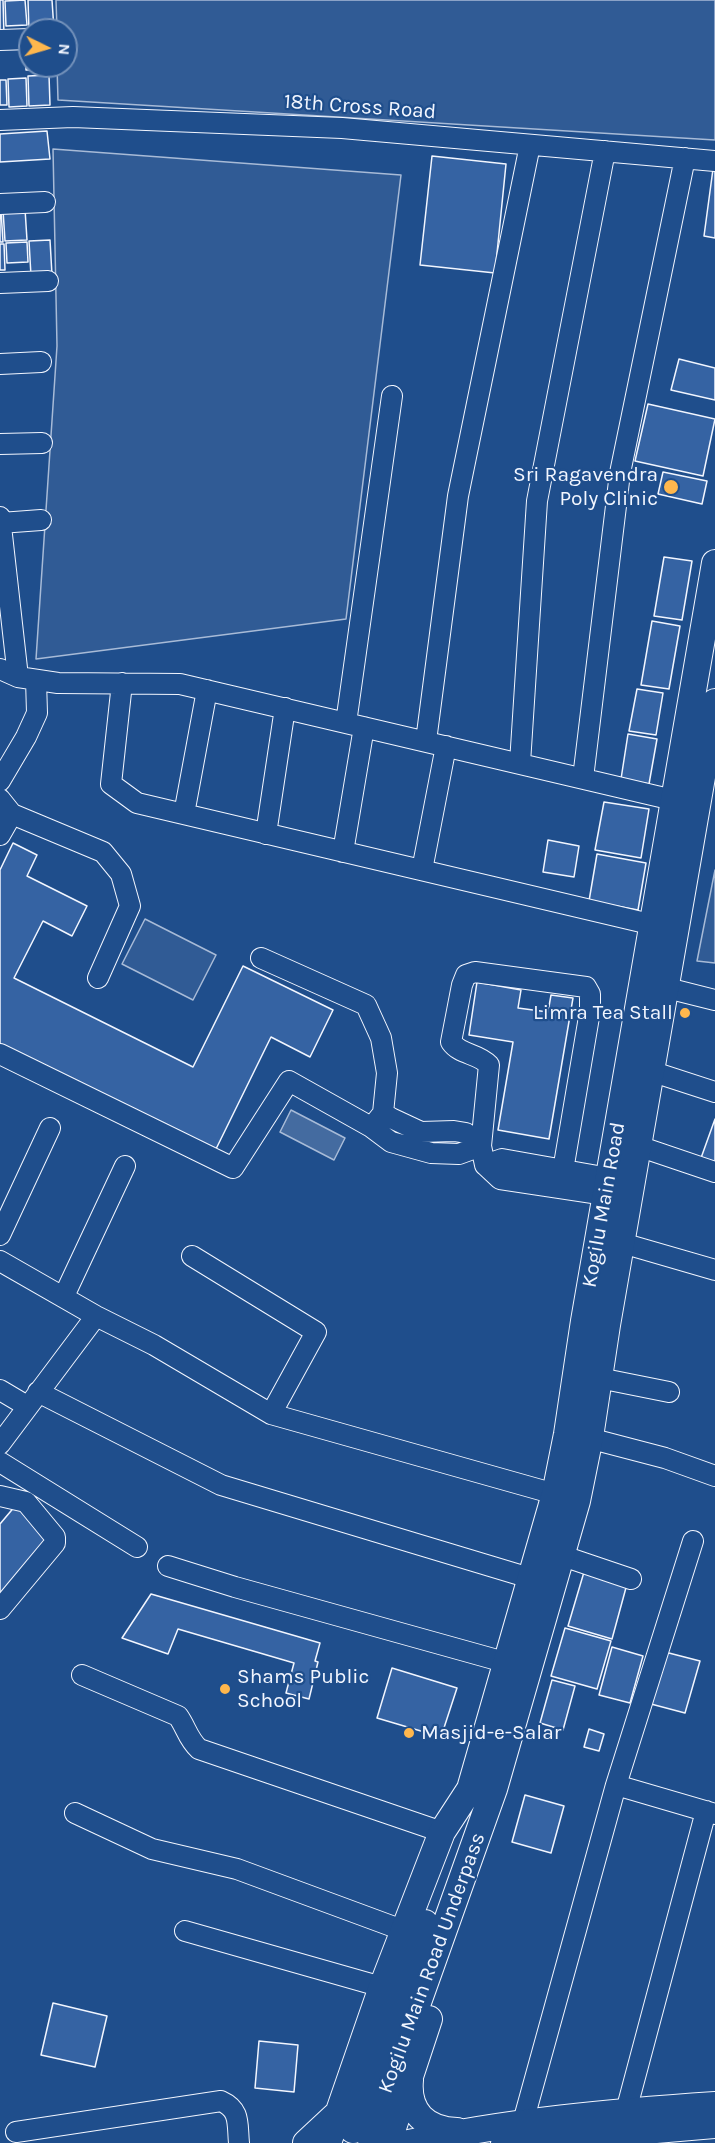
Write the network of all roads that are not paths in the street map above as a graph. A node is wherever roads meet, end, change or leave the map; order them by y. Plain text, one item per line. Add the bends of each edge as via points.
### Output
1 (18, 39) edge
2 (0, 40) edge
3 (0, 120) edge
4 (530, 144) junction
5 (605, 151) junction
6 (685, 158) junction
7 (715, 161) edge
8 (45, 202) dead end
9 (0, 204) edge
10 (48, 281) dead end
11 (0, 283) edge
12 (41, 362) dead end
13 (0, 364) edge
14 (392, 396) dead end
15 (42, 443) dead end
16 (0, 444) edge
17 (0, 517) edge
18 (41, 520) dead end
19 (0, 523) edge
20 (715, 563) edge
21 (5, 607) edge
22 (18, 676) edge
23 (122, 683) junction
24 (207, 690) junction
25 (715, 702) edge
26 (285, 708) junction
27 (355, 725) junction
28 (426, 741) junction
29 (446, 746) junction
30 (520, 763) junction
31 (583, 778) junction
32 (0, 781) edge
33 (708, 782) edge
34 (686, 803) junction
35 (6, 806) edge
36 (184, 814) junction
37 (266, 834) junction
38 (0, 836) edge
39 (343, 852) junction
40 (422, 870) junction
41 (654, 925) junction
42 (261, 958) dead end
43 (98, 978) dead end
44 (667, 988) junction
45 (715, 1000) edge
46 (0, 1054) edge
47 (641, 1068) junction
48 (715, 1092) edge
49 (377, 1120) junction
50 (50, 1128) dead end
51 (639, 1146) junction
52 (483, 1155) junction
53 (125, 1166) dead end
54 (715, 1172) edge
55 (561, 1179) junction
56 (608, 1187) junction
57 (0, 1235) edge
58 (622, 1243) junction
59 (192, 1256) dead end
60 (0, 1261) edge
61 (715, 1270) edge
62 (64, 1296) junction
63 (96, 1316) junction
64 (599, 1378) junction
65 (0, 1390) edge
66 (669, 1392) dead end
67 (33, 1399) junction
68 (271, 1414) junction
69 (579, 1435) junction
70 (0, 1444) edge
71 (0, 1461) edge
72 (715, 1476) edge
73 (555, 1494) junction
74 (0, 1496) edge
75 (693, 1541) dead end
76 (137, 1547) dead end
77 (560, 1555) junction
78 (168, 1566) dead end
79 (631, 1579) dead end
80 (542, 1582) junction
81 (0, 1609) edge
82 (508, 1663) junction
83 (82, 1676) dead end
84 (616, 1785) junction
85 (482, 1789) junction
86 (710, 1812) edge
87 (75, 1813) dead end
88 (442, 1832) junction
89 (185, 1931) dead end
90 (405, 1931) junction
91 (382, 1987) junction
92 (413, 2072) junction
93 (715, 2105) edge
94 (626, 2111) junction
95 (524, 2122) junction
96 (715, 2125) edge
97 (362, 2131) edge
98 (464, 2131) junction
99 (16, 2132) dead end
100 (239, 2143) edge
101 (306, 2143) edge
102 (328, 2143) edge
103 (409, 2143) edge
104 (504, 2143) edge

1 - 2 street
3 - 4 street, 18th Cross Road via 73,117 330,128
4 - 5 street, 18th Cross Road
4 - 28 street via 458,496
5 - 6 street, 18th Cross Road
5 - 30 street via 537,501
6 - 7 street, 18th Cross Road
6 - 31 street via 620,473
8 - 9 street
10 - 11 street
12 - 13 street
14 - 27 street
15 - 16 street
17 - 19 street
18 - 19 street
19 - 21 street
20 - 34 main road, Kogilu Main Road
21 - 22 street
22 - 23 street via 58,683
22 - 32 street via 37,713
23 - 24 street via 180,684
23 - 36 street via 111,784 137,803
24 - 26 street
24 - 36 street
25 - 33 main road, Kogilu Main Road
26 - 27 street
26 - 37 street
27 - 28 street
27 - 39 street
28 - 29 street
29 - 30 street
29 - 40 street
30 - 31 street
31 - 34 street
33 - 34 main road, Kogilu Main Road
34 - 41 main road, Kogilu Main Road
34 - 44 main road, Kogilu Main Road
35 - 38 street
35 - 43 street via 103,852 122,874 130,906
36 - 37 street
37 - 39 street
39 - 40 street
40 - 41 street
41 - 47 main road, Kogilu Main Road
42 - 49 street via 366,1005 381,1038 387,1073
44 - 45 street
44 - 47 main road, Kogilu Main Road
46 - 49 street via 233,1168 289,1081
47 - 48 street
47 - 51 main road, Kogilu Main Road
47 - 56 main road, Kogilu Main Road
49 - 52 street via 391,1142 431,1153
50 - 57 street
51 - 54 street
51 - 58 main road, Kogilu Main Road
52 - 55 street via 500,1179
52 - 55 street via 489,1065 484,1059 456,1049 451,1042 466,975 475,972 586,987 591,1011
53 - 62 street
55 - 56 street
56 - 69 main road, Kogilu Main Road via 584,1321
58 - 61 street
58 - 64 main road, Kogilu Main Road
59 - 68 street via 316,1332
60 - 62 street
62 - 63 street
63 - 67 street
63 - 68 street via 154,1345
64 - 66 street
64 - 69 main road, Kogilu Main Road
65 - 67 street
67 - 70 street
67 - 80 street via 220,1485
68 - 73 street
69 - 72 street
69 - 73 main road, Kogilu Main Road
69 - 77 main road, Kogilu Main Road via 577,1501
71 - 76 street
73 - 80 main road, Kogilu Main Road
74 - 81 street via 26,1502 55,1537 55,1543
75 - 84 street
77 - 79 street
77 - 80 main road, Kogilu Main Road
78 - 82 street
80 - 82 main road, Kogilu Main Road
80 - 85 main road, Kogilu Main Road
82 - 85 main road, Kogilu Main Road
83 - 88 street via 178,1716 199,1749
84 - 86 street
84 - 95 street
85 - 88 main road, Kogilu Main Road
85 - 92 main road via 486,1855
85 - 97 main road, Kogilu Main Road Underpass via 469,1855
86 - 94 street
87 - 90 street via 152,1849 237,1869
88 - 90 main road, Kogilu Main Road
89 - 91 street
90 - 91 main road, Kogilu Main Road
91 - 97 main road, Kogilu Main Road
92 - 97 main road
92 - 98 main road via 409,2091 420,2117 445,2131
93 - 94 main road
94 - 95 main road
95 - 98 main road
96 - 104 main road
97 - 101 main road
97 - 102 main road
98 - 103 main road
99 - 100 street via 221,2101 236,2113

